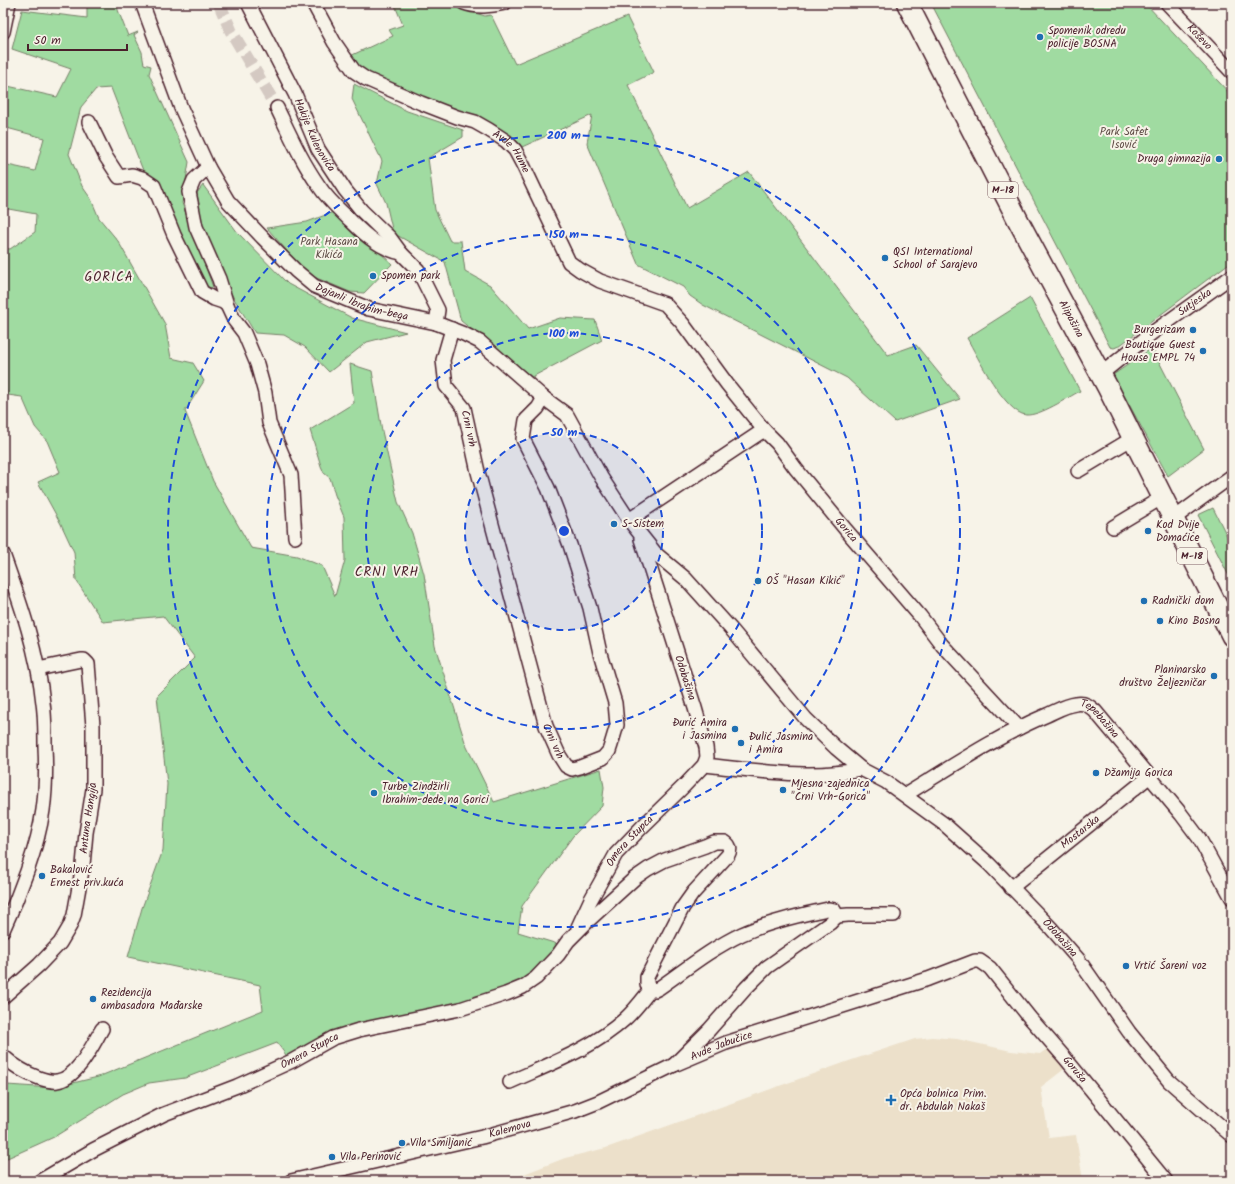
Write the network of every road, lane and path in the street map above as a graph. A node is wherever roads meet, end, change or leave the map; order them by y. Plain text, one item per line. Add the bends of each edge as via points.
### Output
1 (9, 3) edge
2 (142, 3) edge
3 (248, 3) edge
4 (313, 3) edge
5 (464, 3) edge
6 (505, 3) edge
7 (907, 3) edge
8 (1167, 3) edge
9 (3, 28) edge
10 (1232, 72) edge
11 (277, 108) tunnel mouth
12 (89, 122) dead end
13 (208, 167) junction
14 (400, 253) junction
15 (1232, 276) edge
16 (227, 305) junction
17 (436, 323) junction
18 (683, 324) joint
19 (452, 329) junction
20 (1101, 374) junction
21 (544, 398) junction
22 (764, 430) junction
23 (1133, 438) junction
24 (1078, 471) dead end
25 (1232, 476) edge
26 (1163, 497) junction
27 (1173, 519) junction
28 (629, 520) junction
29 (1113, 526) dead end
30 (639, 533) junction
31 (295, 537) dead end
32 (3, 554) edge
33 (1232, 636) edge
34 (38, 669) junction
35 (1019, 728) junction
36 (704, 765) junction
37 (861, 769) junction
38 (1150, 776) junction
39 (905, 795) junction
40 (1011, 888) junction
41 (1232, 898) edge
42 (894, 915) dead end
43 (837, 916) junction
44 (3, 930) edge
45 (576, 933) junction
46 (980, 961) joint
47 (651, 989) junction
48 (3, 996) edge
49 (102, 1029) dead end
50 (3, 1056) edge
51 (674, 1065) junction
52 (510, 1082) dead end
53 (1232, 1136) edge
54 (40, 1181) edge
55 (291, 1181) edge
56 (1166, 1181) edge

1 - 9 street
2 - 13 street, Dajanli Ibrahim-bega via 181,108
3 - 14 street, Hakije Kulenovića via 329,167 362,211 390,238
4 - 18 street, Avde Hume via 334,42 354,71 366,79 421,103 475,122 506,141 515,150 569,262 600,282 665,304
5 - 6 street via 473,6
7 - 20 main road, Alipašina / M-18 via 1019,222
8 - 10 street, Koševo
11 - 14 street, Hakije Kulenovića via 303,162 319,187 359,230 383,248
12 - 16 street via 119,177 132,175 154,186 202,292
13 - 16 street via 194,180 189,192 196,227 219,279
13 - 17 street, Dajanli Ibrahim-bega via 228,201 314,286 369,309
14 - 17 street, Hakije Kulenovića via 418,270 427,287 438,310
15 - 20 street, Sutjeska via 1152,333
16 - 31 street via 244,333 257,364 265,393 268,423 291,475
17 - 19 street, Dajanli Ibrahim-bega
18 - 22 street, Gorica
19 - 21 street, Dajanli Ibrahim-bega via 480,342
19 - 21 street, Crni vrh via 443,360 446,386 464,408 478,472 546,726 559,755 566,766 572,769 601,760 609,751 617,725 615,703 570,545 548,488 523,439 526,420
20 - 23 main road, Alipašina / M-18
21 - 28 street, Odobašina via 567,415 600,477
22 - 28 street
22 - 35 street, Gorica via 942,645
23 - 24 street
23 - 26 main road, Alipašina / M-18
25 - 27 street
26 - 27 main road, Alipašina / M-18
26 - 29 street
27 - 33 main road, Alipašina / M-18
28 - 30 street, Odobašina
30 - 36 street, Odobašina via 706,747
30 - 37 street, Odobašina via 656,554 686,579 731,629 806,719
32 - 34 street
34 - 44 street via 45,727 43,810 34,848
34 - 48 street, Antuna Hangija via 81,660 88,664 93,726 93,789 83,866 70,926 51,953
35 - 38 street, Tepebašina via 1071,705 1086,704 1095,711
35 - 39 street, Tepebašina
36 - 37 street via 797,774
36 - 45 street, Omera Stupca via 616,854
37 - 39 street, Odobašina
38 - 40 street, Mostarska
38 - 41 street, Tepebašina via 1198,838
39 - 40 street, Odobašina via 960,837
40 - 53 street, Odobašina via 1078,959 1129,1032 1169,1081
42 - 43 street
43 - 47 street via 834,910 828,909 783,920 743,934 714,949 659,988
43 - 51 street, Avde Jabučice via 767,967
45 - 47 street, Omera Stupca via 648,869 714,842 725,842 730,851 728,855 683,907 647,976 647,986
45 - 54 street, Omera Stupca via 536,978 511,993 460,1009 359,1030 333,1038 292,1061 237,1086 164,1114 93,1150
46 - 51 street, Avde Jabučice via 970,962 928,979 726,1043
46 - 56 street, Goruša via 990,968
47 - 52 street via 626,1018 609,1032 574,1054
49 - 50 street via 78,1068 58,1081 44,1080 27,1074
51 - 55 street, Kalemova via 575,1111 482,1136

